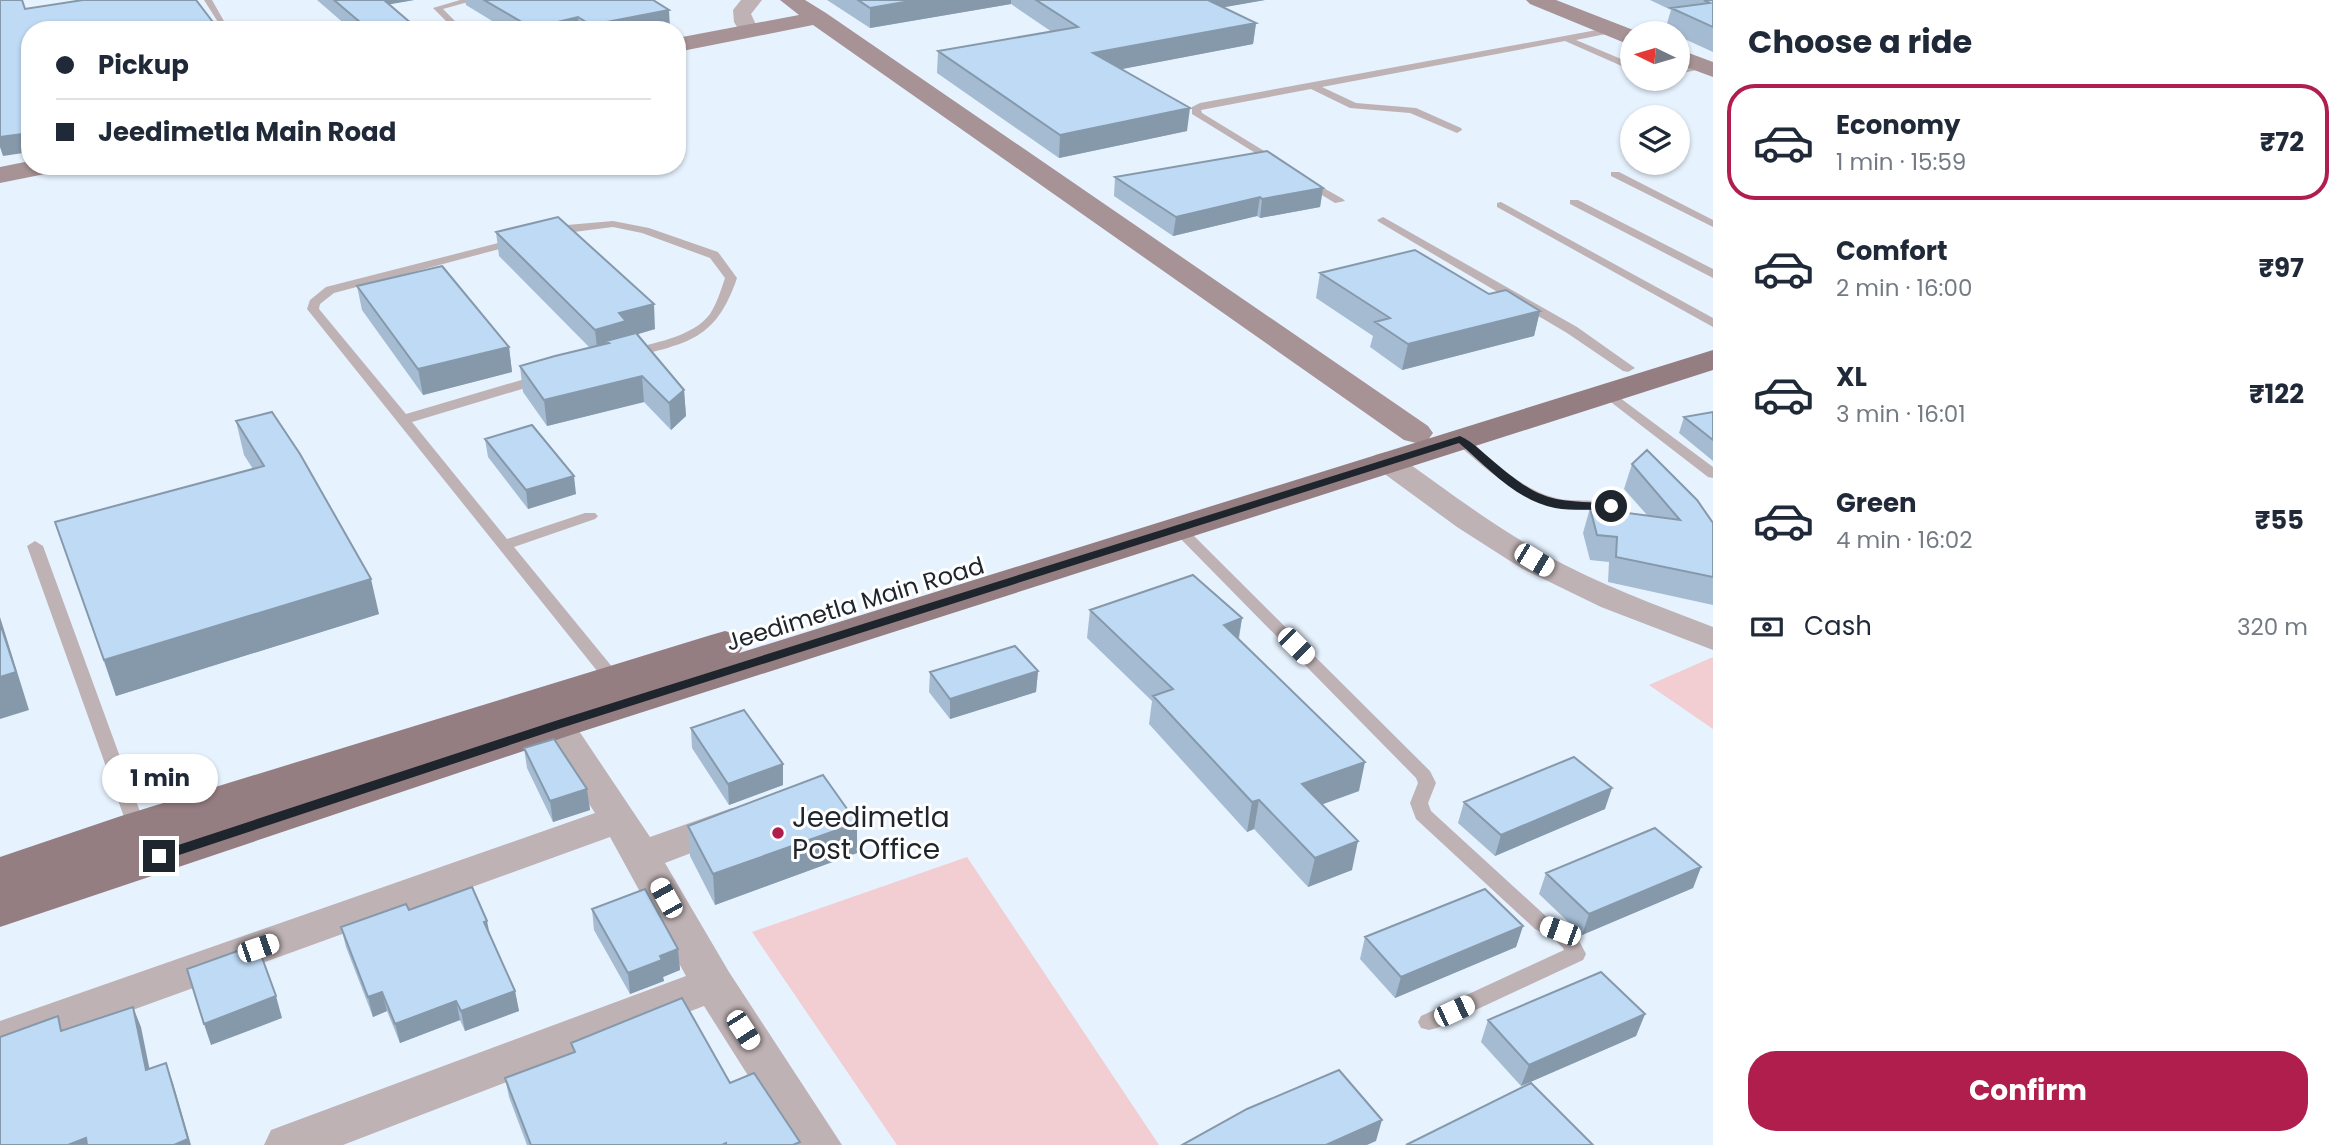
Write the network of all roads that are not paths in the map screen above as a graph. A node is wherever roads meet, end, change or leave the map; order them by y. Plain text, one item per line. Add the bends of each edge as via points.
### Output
1 (208, 0) edge
2 (471, 0) edge
3 (753, 0) edge
4 (791, 0) edge
5 (1536, 0) edge
6 (818, 18) junction
7 (221, 21) edge
8 (451, 21) edge
9 (749, 32) junction
10 (1620, 33) edge
11 (1620, 34) edge
12 (1569, 40) junction
13 (686, 43) edge
14 (1690, 61) edge
15 (1620, 62) edge
16 (1708, 68) edge
17 (1690, 70) edge
18 (1313, 86) junction
19 (1457, 130) dead end
20 (1280, 165) edge
21 (21, 170) edge
22 (1292, 172) edge
23 (1, 173) edge
24 (1615, 174) dead end
25 (1339, 201) dead end
26 (1574, 202) dead end
27 (1501, 205) dead end
28 (1383, 220) dead end
29 (1713, 224) edge
30 (1713, 274) edge
31 (1713, 323) edge
32 (1713, 341) edge
33 (614, 359) edge
34 (1713, 360) edge
35 (551, 376) edge
36 (1618, 380) junction
37 (401, 420) junction
38 (1416, 433) junction
39 (1460, 439) junction
40 (1386, 461) junction
41 (1713, 474) edge
42 (1611, 506) dead end
43 (590, 516) dead end
44 (1178, 527) junction
45 (504, 545) junction
46 (35, 547) dead end
47 (1713, 639) edge
48 (612, 678) junction
49 (556, 725) junction
50 (772, 807) edge
51 (620, 819) junction
52 (137, 828) junction
53 (642, 856) junction
54 (0, 875) edge
55 (0, 909) edge
56 (713, 984) junction
57 (1429, 1022) dead end
58 (0, 1040) edge
59 (288, 1145) edge
60 (818, 1145) edge

1 - 7 lane
2 - 8 lane via 437,8
3 - 9 street via 740,12
4 - 6 street
5 - 10 street
6 - 9 street
6 - 38 street
9 - 13 street
11 - 12 lane
12 - 15 lane
12 - 18 lane
14 - 16 street
16 - 17 lane
18 - 19 lane via 1354,106 1412,110
18 - 20 lane via 1196,109 1197,114
21 - 23 street
22 - 25 lane
24 - 29 lane
26 - 30 lane
27 - 31 lane
28 - 36 lane via 1572,330
32 - 36 main road, Jeedimetla Main Road
33 - 37 lane via 672,341 709,323 731,278 715,255 645,230 613,224 567,228 330,290 313,309
34 - 36 main road, Jeedimetla Main Road
35 - 37 lane
36 - 38 main road, Jeedimetla Main Road
36 - 39 main road, Jeedimetla Main Road
36 - 41 lane
37 - 45 lane
38 - 48 main road, Jeedimetla Main Road
39 - 40 main road, Jeedimetla Main Road
39 - 42 lane via 1534,497 1556,505
40 - 44 main road, Jeedimetla Main Road
40 - 47 street via 1493,537 1554,572
43 - 45 lane
44 - 49 main road, Jeedimetla Main Road
44 - 57 lane via 1424,775 1427,783 1419,803 1437,830 1542,924 1572,942 1576,954
45 - 48 lane
46 - 52 lane
48 - 52 main road, Jeedimetla Main Road
49 - 51 street
49 - 55 main road, Jeedimetla Main Road
50 - 53 street
51 - 53 street
51 - 58 street
52 - 54 main road, Jeedimetla Main Road
53 - 56 street
56 - 59 street
56 - 60 street

